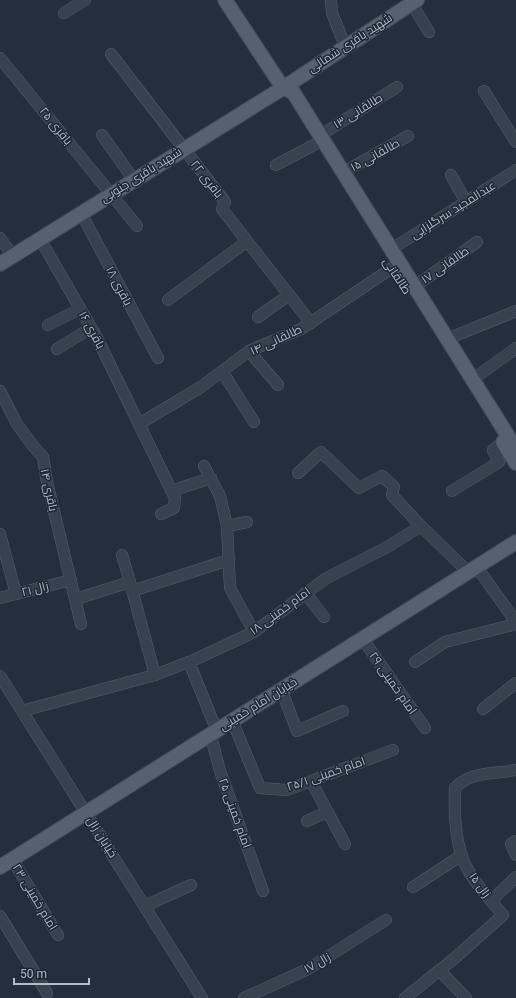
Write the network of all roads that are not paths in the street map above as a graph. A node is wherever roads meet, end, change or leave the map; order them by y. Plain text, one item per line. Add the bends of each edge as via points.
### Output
1 (85, 0) edge
2 (225, 0) edge
3 (331, 0) edge
4 (414, 2) edge
5 (64, 13) dead end
6 (428, 32) dead end
7 (345, 46) junction
8 (111, 54) dead end
9 (0, 58) edge
10 (397, 87) dead end
11 (283, 88) junction
12 (484, 91) dead end
13 (102, 135) dead end
14 (408, 136) dead end
15 (316, 140) junction
16 (516, 142) edge
17 (183, 149) junction
18 (276, 165) dead end
19 (516, 170) edge
20 (342, 173) junction
21 (451, 175) dead end
22 (134, 180) junction
23 (111, 194) junction
24 (466, 202) junction
25 (80, 213) junction
26 (137, 226) dead end
27 (0, 238) edge
28 (40, 239) junction
29 (246, 242) junction
30 (477, 242) dead end
31 (390, 250) junction
32 (13, 256) junction
33 (0, 264) edge
34 (392, 268) junction
35 (414, 287) junction
36 (289, 295) junction
37 (168, 300) dead end
38 (80, 309) junction
39 (516, 311) edge
40 (258, 317) dead end
41 (311, 323) junction
42 (48, 325) dead end
43 (91, 328) junction
44 (447, 339) junction
45 (516, 348) edge
46 (57, 349) dead end
47 (249, 351) junction
48 (158, 358) dead end
49 (222, 371) junction
50 (472, 380) junction
51 (278, 385) dead end
52 (0, 391) edge
53 (254, 422) dead end
54 (139, 424) junction
55 (503, 442) junction
56 (516, 449) edge
57 (516, 463) edge
58 (204, 466) dead end
59 (298, 473) dead end
60 (211, 478) junction
61 (171, 491) junction
62 (452, 491) dead end
63 (161, 514) dead end
64 (247, 522) dead end
65 (227, 526) junction
66 (421, 526) junction
67 (0, 534) edge
68 (516, 542) edge
69 (122, 556) dead end
70 (229, 560) junction
71 (472, 569) junction
72 (71, 580) junction
73 (131, 587) junction
74 (304, 593) junction
75 (16, 594) junction
76 (0, 598) edge
77 (76, 599) junction
78 (324, 617) dead end
79 (516, 623) edge
80 (81, 624) dead end
81 (254, 632) junction
82 (362, 638) junction
83 (189, 662) junction
84 (415, 662) dead end
85 (155, 675) junction
86 (0, 676) edge
87 (516, 684) edge
88 (281, 689) junction
89 (483, 709) dead end
90 (343, 710) dead end
91 (22, 711) junction
92 (232, 720) junction
93 (424, 728) dead end
94 (213, 731) junction
95 (393, 750) dead end
96 (516, 770) edge
97 (311, 781) junction
98 (86, 811) junction
99 (327, 812) junction
100 (307, 822) dead end
101 (516, 841) edge
102 (345, 844) dead end
103 (462, 855) junction
104 (516, 855) edge
105 (12, 859) junction
106 (0, 867) edge
107 (516, 877) edge
108 (191, 885) dead end
109 (413, 887) dead end
110 (263, 891) dead end
111 (492, 901) junction
112 (145, 906) junction
113 (0, 916) edge
114 (386, 920) dead end
115 (58, 935) dead end
116 (439, 970) junction
117 (47, 993) dead end
118 (202, 998) edge
119 (244, 998) edge
120 (405, 998) edge
121 (466, 998) edge

1 - 5 street
2 - 11 main road, طالقانی
3 - 7 street via 332,13
4 - 6 street
4 - 7 main road, شهید باقری شمالی
7 - 11 main road, شهید باقری شمالی
8 - 17 street, باقری ۲۲
9 - 23 street, باقری ۲۵
10 - 15 street, طالقانی ۱۳
11 - 15 main road, طالقانی via 284,96
11 - 17 main road, شهید باقری جنوبی
12 - 16 street
13 - 22 street
14 - 20 street, طالقانی ۱۵
15 - 18 street, طالقانی ۱۳
15 - 20 main road, طالقانی
15 - 34 main road, طالقانی
17 - 22 main road, شهید باقری جنوبی
17 - 29 street, باقری ۲۲ via 225,202 222,209
19 - 24 street, عبدالمجید سرگلزایی
20 - 31 main road, طالقانی
21 - 24 street
22 - 23 main road, شهید باقری جنوبی
23 - 25 main road, شهید باقری جنوبی
23 - 26 street, باقری ۲۵
24 - 31 street, عبدالمجید سرگلزایی
25 - 28 main road, شهید باقری جنوبی
25 - 48 street, باقری ۱۸
27 - 32 street
28 - 32 main road, شهید باقری جنوبی
28 - 38 street, باقری ۱۶
29 - 36 street, باقری ۲۲
29 - 37 street
30 - 35 street, طالقانی ۱۷
31 - 35 main road, طالقانی
32 - 33 main road, شهید باقری جنوبی
34 - 41 street, طالقانی ۱۴
34 - 55 main road, طالقانی
35 - 44 main road, طالقانی
36 - 40 street
36 - 41 street, باقری ۲۲
38 - 42 street
38 - 43 street, باقری ۱۶
39 - 44 street
41 - 47 street, طالقانی ۱۴
43 - 46 street
43 - 54 street, باقری ۱۶
44 - 50 main road, طالقانی
45 - 50 street
47 - 49 street, طالقانی ۱۴
47 - 51 street
49 - 53 street
49 - 54 street, طالقانی ۱۴ via 201,387
50 - 56 main road, طالقانی
52 - 72 street, باقری ۱۴ via 17,424 43,457
54 - 61 street, باقری ۱۶
55 - 57 main road, طالقانی
55 - 62 street via 493,450 499,462
58 - 60 street
59 - 66 street via 322,452 359,488 382,476 394,487 392,495
60 - 61 street
60 - 65 street via 220,496
61 - 63 street via 175,498 174,508
64 - 65 street
65 - 70 street
66 - 71 street
66 - 74 street, امام خمینی ۱۸
67 - 75 street
68 - 71 main road, خیابان امام خمینی
69 - 73 street
70 - 73 street
70 - 81 street via 230,588
71 - 79 street
71 - 82 main road, خیابان امام خمینی
72 - 75 street, زال ۲۱
72 - 77 street, باقری ۱۴
73 - 77 street
73 - 85 street
74 - 78 street
74 - 81 street, امام خمینی ۱۸
75 - 76 street, زال ۲۱
77 - 80 street, باقری ۱۴
79 - 84 street via 445,642
81 - 83 street, امام خمینی ۱۸
82 - 88 main road, خیابان امام خمینی
82 - 93 street, امام خمینی ۲۹
83 - 85 street, امام خمینی ۱۸
83 - 94 street, امام خمینی ۲۵
85 - 91 street, امام خمینی ۱۸
86 - 91 street, خیابان زال
87 - 89 street
88 - 90 street via 298,731
88 - 92 main road, خیابان امام خمینی
91 - 98 street, خیابان زال
92 - 94 main road, خیابان امام خمینی
92 - 97 street, امام خمینی ۲۵/۱ via 260,788 287,790
94 - 98 main road, خیابان امام خمینی
94 - 110 street, امام خمینی ۲۵ via 220,771
95 - 97 street, امام خمینی ۲۵/۱
96 - 103 street, زال ۱۵ via 478,776 460,782 455,788 456,823
97 - 99 street
98 - 105 main road, خیابان امام خمینی
98 - 112 street, خیابان زال
99 - 100 street
99 - 102 street
101 - 104 street via 510,844
103 - 109 street
103 - 111 street, زال ۱۵ via 480,887
105 - 106 main road, خیابان امام خمینی
105 - 115 street, امام خمینی ۲۳
107 - 111 street
108 - 112 street
111 - 116 street, زال ۱۵ via 504,915
112 - 118 street, خیابان زال
113 - 117 street
114 - 119 street, زال ۱۷ via 308,969
116 - 120 street, زال ۱۵
116 - 121 street

